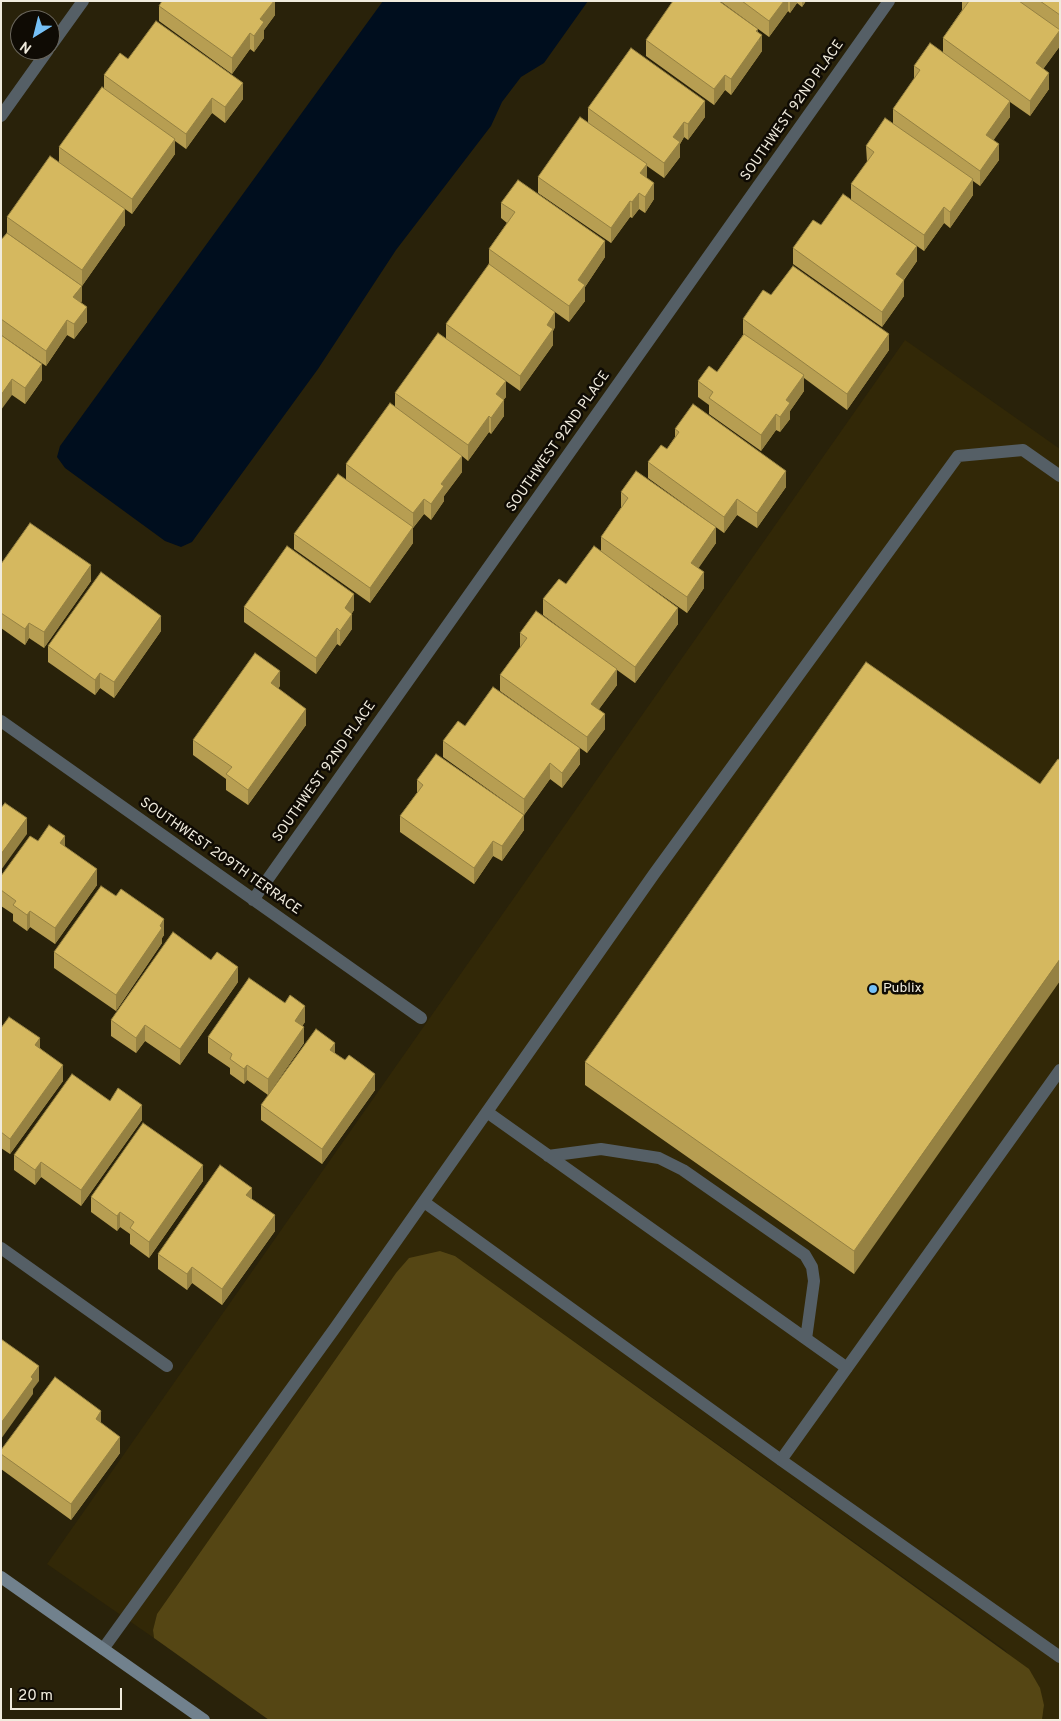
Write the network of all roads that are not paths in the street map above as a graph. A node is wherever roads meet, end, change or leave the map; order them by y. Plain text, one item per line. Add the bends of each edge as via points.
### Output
1 (82, 1) edge
2 (889, 1) edge
3 (60, 32) edge
4 (41, 60) edge
5 (1, 116) edge
6 (1060, 476) edge
7 (1, 721) edge
8 (253, 900) junction
9 (421, 1018) dead end
10 (1060, 1070) edge
11 (486, 1112) junction
12 (548, 1156) junction
13 (424, 1202) junction
14 (1, 1248) edge
15 (806, 1339) junction
16 (167, 1366) dead end
17 (847, 1368) junction
18 (781, 1460) junction
19 (1, 1577) edge
20 (104, 1649) junction
21 (1060, 1657) edge
22 (204, 1720) edge

1 - 3 street
2 - 8 street, SOUTHWEST 92ND PLACE
4 - 5 street
6 - 11 street via 1023,450 958,456 654,874
7 - 8 street, SOUTHWEST 209TH TERRACE
8 - 9 street, SOUTHWEST 209TH TERRACE
10 - 17 street
11 - 12 street
11 - 13 street
12 - 15 street
12 - 15 street via 601,1149 659,1158 683,1170 804,1255 812,1267 814,1281
13 - 18 street
13 - 20 street
14 - 16 street
15 - 17 street
17 - 18 street
18 - 21 street
19 - 20 street
20 - 22 street

